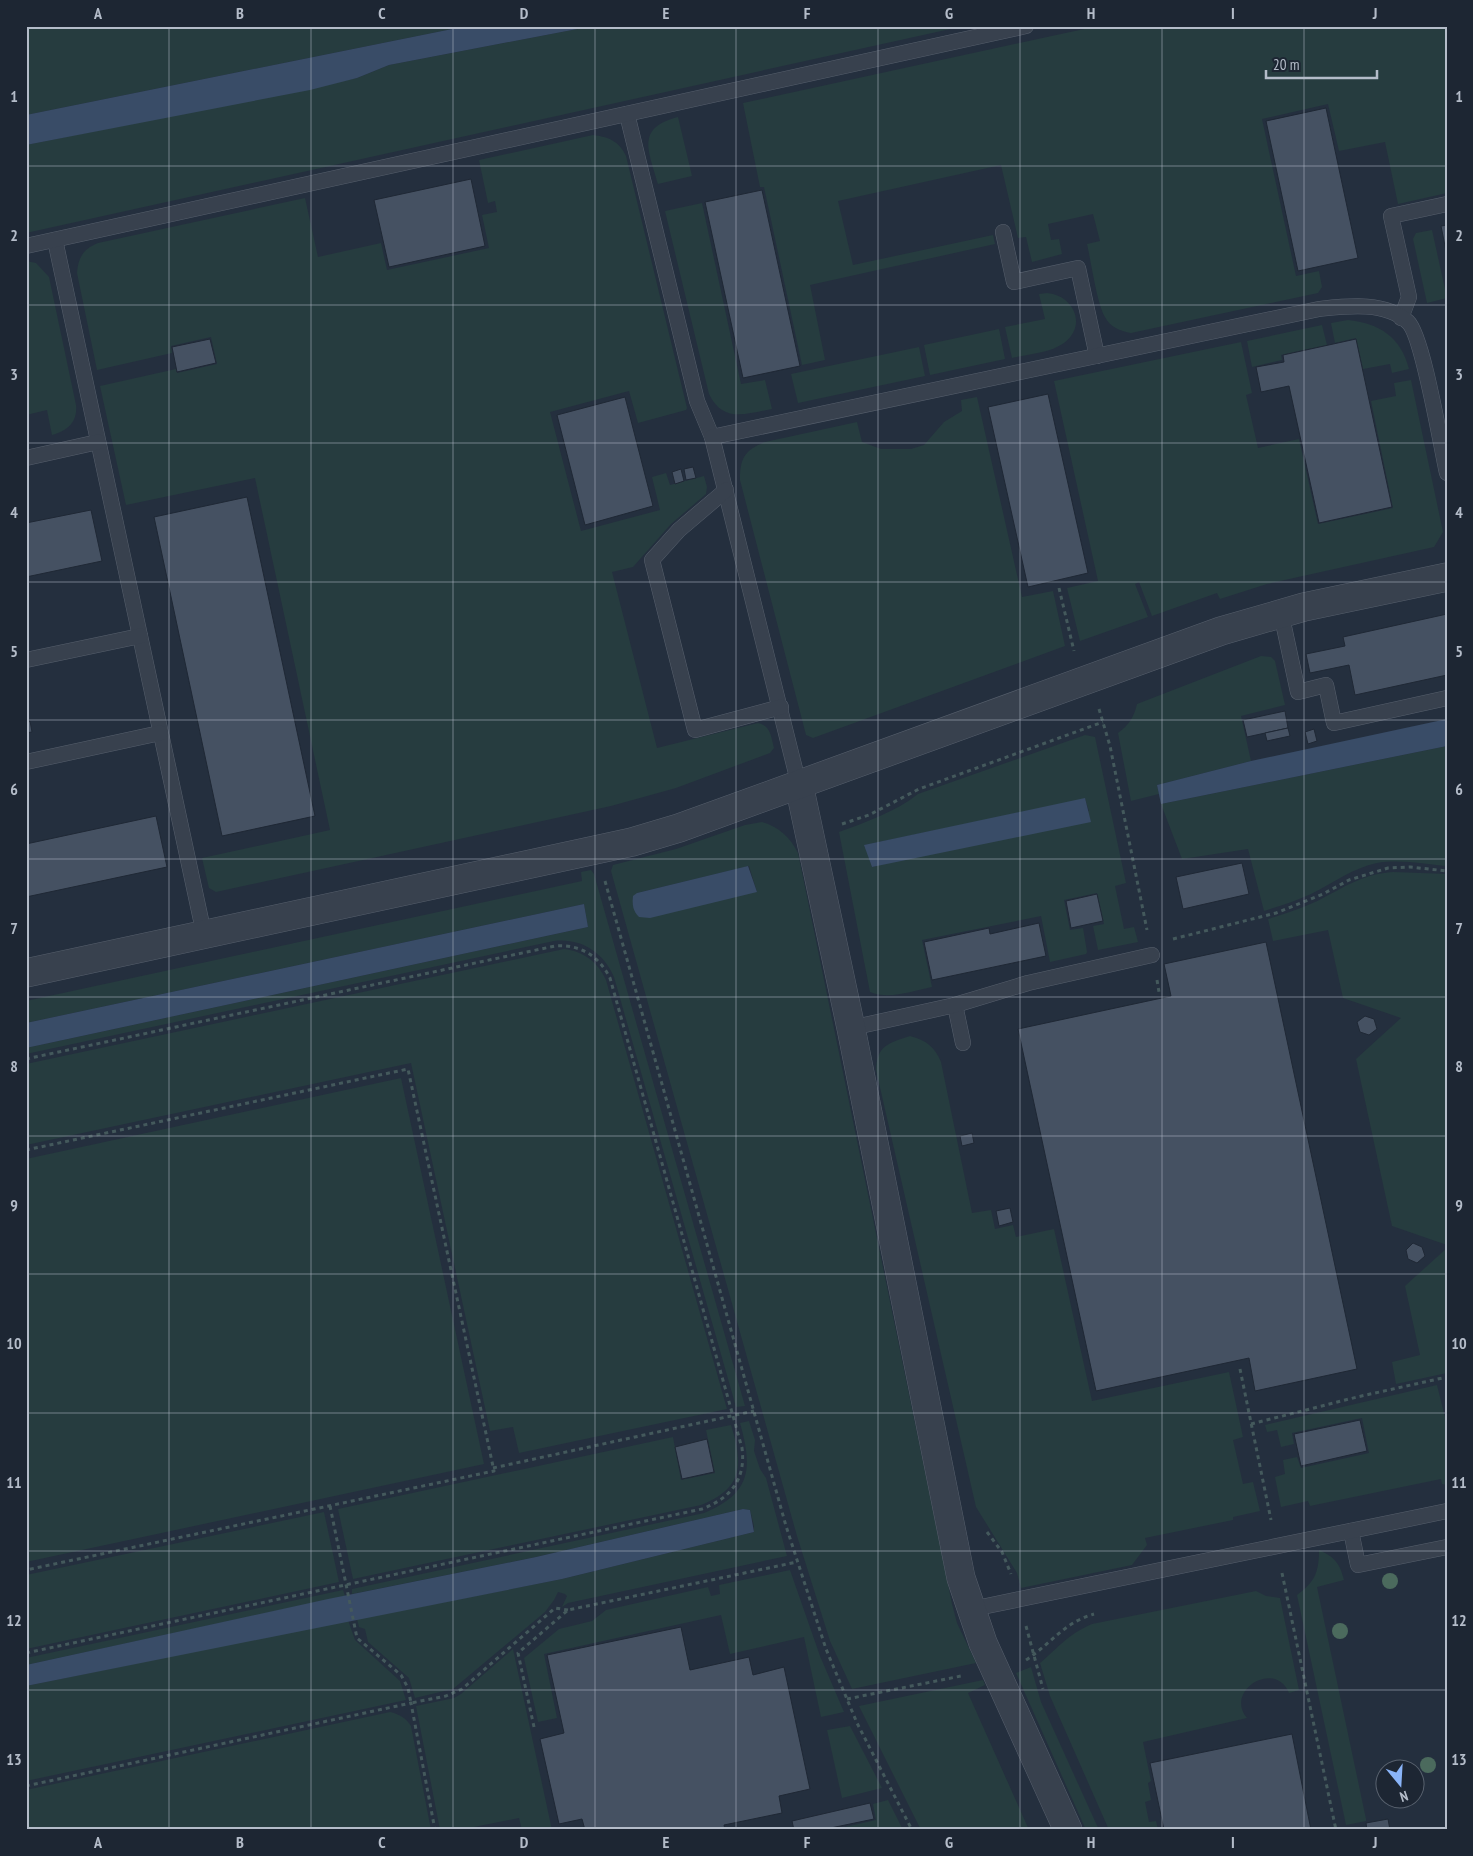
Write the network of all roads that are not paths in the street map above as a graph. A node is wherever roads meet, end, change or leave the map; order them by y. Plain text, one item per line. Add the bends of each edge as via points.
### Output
1 (1026, 26) edge
2 (627, 114) junction
3 (1447, 204) edge
4 (1003, 232) dead end
5 (55, 240) junction
6 (26, 246) edge
7 (1401, 318) junction
8 (1097, 356) junction
9 (712, 437) junction
10 (98, 442) junction
11 (26, 458) edge
12 (1447, 473) edge
13 (726, 490) junction
14 (1447, 577) edge
15 (1281, 613) junction
16 (140, 636) junction
17 (26, 660) edge
18 (1447, 698) edge
19 (781, 708) junction
20 (160, 733) junction
21 (26, 762) edge
22 (799, 785) junction
23 (204, 934) junction
24 (1151, 950) road end
25 (26, 973) edge
26 (955, 1005) junction
27 (851, 1028) junction
28 (963, 1043) dead end
29 (1447, 1512) edge
30 (1351, 1531) junction
31 (1447, 1547) edge
32 (972, 1610) junction
33 (1068, 1830) edge

1 - 2 lane
2 - 5 lane
2 - 9 lane via 697,401
3 - 7 lane via 1392,216 1409,297
4 - 8 lane via 1014,282 1078,268
5 - 6 lane
5 - 10 lane
7 - 8 lane via 1388,311 1361,305 1320,308
7 - 12 lane via 1409,322 1420,346
8 - 9 lane
9 - 13 lane
10 - 11 lane
10 - 16 lane
13 - 19 lane
13 - 19 lane via 679,530 652,560 695,730
14 - 15 street
15 - 18 lane via 1298,692 1326,685 1334,723
15 - 22 street via 1221,631
16 - 17 lane
16 - 20 lane
19 - 22 lane
20 - 21 lane
20 - 23 lane
22 - 23 street via 679,828 610,847
22 - 27 street
23 - 25 street
24 - 26 lane
26 - 27 lane
26 - 28 lane
27 - 32 street via 961,1578
29 - 30 lane
30 - 31 lane via 1358,1565
30 - 32 lane
32 - 33 street via 983,1643

